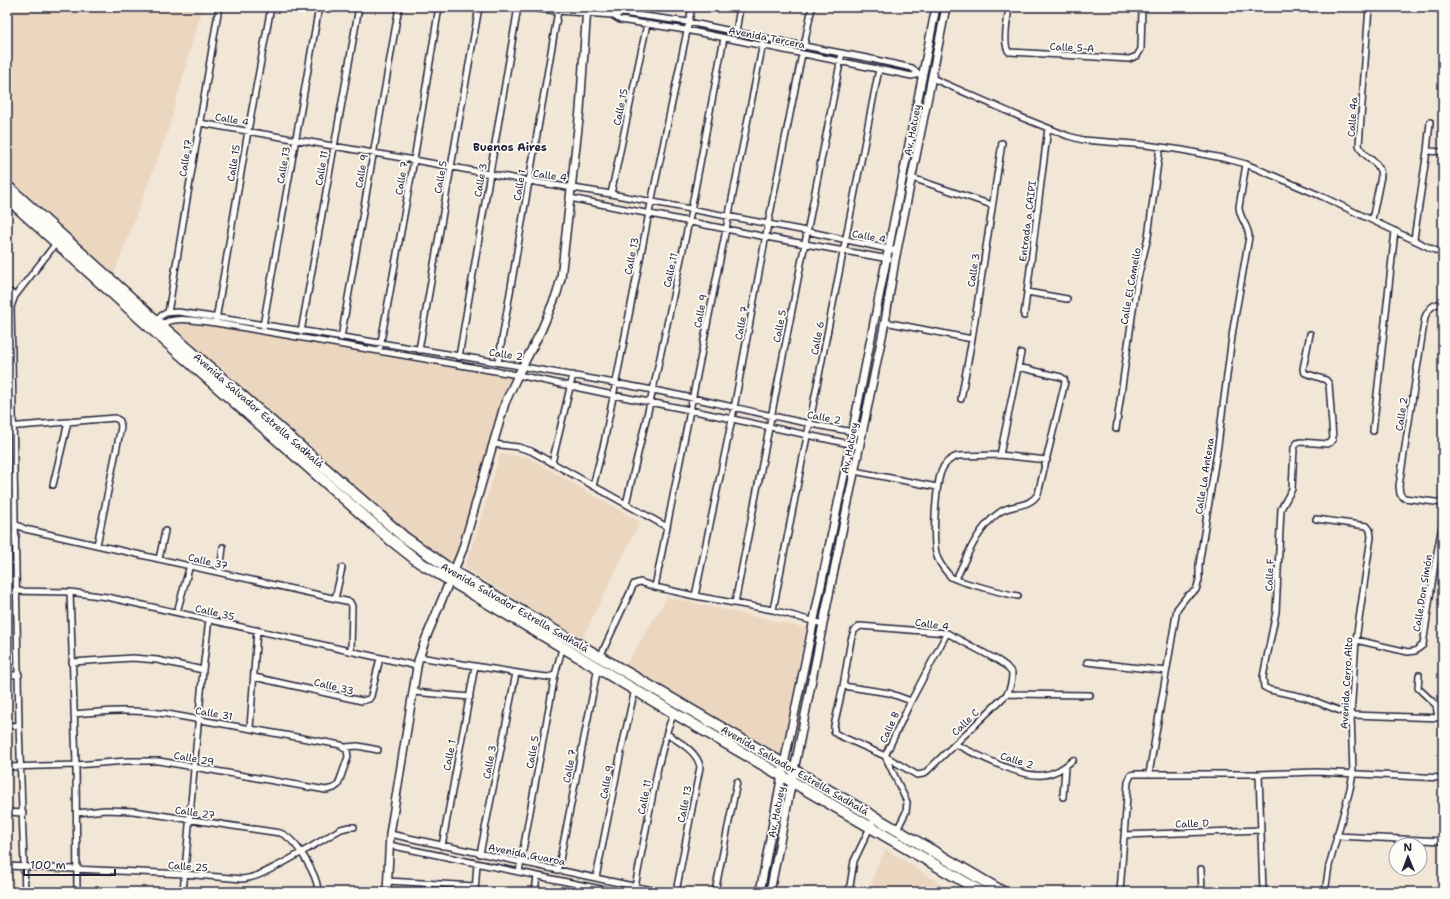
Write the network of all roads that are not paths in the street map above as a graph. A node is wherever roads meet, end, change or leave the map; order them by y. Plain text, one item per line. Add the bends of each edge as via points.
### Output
1 (219, 7) edge
2 (271, 7) edge
3 (319, 7) edge
4 (359, 7) edge
5 (399, 7) edge
6 (439, 7) edge
7 (479, 7) edge
8 (518, 7) edge
9 (521, 7) edge
10 (692, 7) edge
11 (740, 7) edge
12 (812, 7) edge
13 (936, 7) edge
14 (946, 7) edge
15 (1009, 7) edge
16 (1142, 7) edge
17 (1369, 7) edge
18 (587, 10) edge
19 (558, 11) junction
20 (612, 15) junction
21 (688, 22) junction
22 (647, 24) junction
23 (686, 30) junction
24 (736, 32) junction
25 (724, 38) junction
26 (764, 38) junction
27 (763, 46) junction
28 (804, 46) junction
29 (842, 53) junction
30 (802, 54) junction
31 (841, 61) junction
32 (879, 70) junction
33 (921, 74) junction
34 (932, 78) junction
35 (1430, 122) dead end
36 (200, 123) junction
37 (1048, 128) junction
38 (248, 131) junction
39 (297, 140) junction
40 (1002, 143) dead end
41 (334, 146) junction
42 (1160, 147) junction
43 (1427, 151) junction
44 (1443, 152) edge
45 (374, 153) junction
46 (414, 160) junction
47 (1246, 164) junction
48 (451, 167) junction
49 (490, 174) junction
50 (912, 178) junction
51 (529, 181) junction
52 (7, 186) edge
53 (571, 187) junction
54 (611, 194) junction
55 (7, 198) edge
56 (570, 198) junction
57 (652, 202) junction
58 (7, 204) edge
59 (992, 205) junction
60 (692, 209) junction
61 (649, 213) junction
62 (728, 216) junction
63 (1372, 220) junction
64 (689, 221) junction
65 (768, 224) junction
66 (726, 228) junction
67 (1395, 231) junction
68 (806, 232) junction
69 (766, 237) junction
70 (60, 239) junction
71 (1414, 239) junction
72 (845, 241) junction
73 (804, 244) junction
74 (889, 249) junction
75 (843, 251) junction
76 (898, 251) junction
77 (1443, 254) edge
78 (887, 258) junction
79 (895, 260) junction
80 (7, 290) edge
81 (1027, 292) junction
82 (15, 296) junction
83 (1066, 299) dead end
84 (1443, 303) edge
85 (168, 313) junction
86 (1024, 316) dead end
87 (216, 321) junction
88 (885, 322) junction
89 (154, 325) junction
90 (263, 326) junction
91 (301, 332) junction
92 (1310, 334) dead end
93 (341, 338) junction
94 (972, 339) junction
95 (380, 344) junction
96 (419, 350) junction
97 (379, 351) junction
98 (1021, 352) dead end
99 (459, 357) junction
100 (481, 360) junction
101 (498, 363) junction
102 (523, 366) junction
103 (1018, 367) junction
104 (479, 368) junction
105 (518, 375) junction
106 (573, 375) junction
107 (616, 384) junction
108 (570, 386) junction
109 (653, 390) junction
110 (613, 395) junction
111 (692, 398) junction
112 (961, 399) dead end
113 (650, 402) junction
114 (734, 407) junction
115 (690, 410) junction
116 (770, 416) junction
117 (732, 419) junction
118 (68, 422) junction
119 (810, 423) junction
120 (10, 426) edge
121 (768, 427) junction
122 (1116, 429) dead end
123 (1373, 431) dead end
124 (852, 432) junction
125 (862, 433) junction
126 (807, 435) junction
127 (493, 444) junction
128 (850, 444) junction
129 (859, 446) junction
130 (1000, 455) junction
131 (1048, 460) junction
132 (552, 463) junction
133 (854, 471) junction
134 (53, 485) dead end
135 (7, 486) edge
136 (14, 486) junction
137 (593, 486) junction
138 (937, 488) junction
139 (1443, 503) edge
140 (626, 504) junction
141 (1316, 519) dead end
142 (1443, 521) edge
143 (15, 524) junction
144 (667, 527) junction
145 (165, 531) dead end
146 (16, 536) junction
147 (7, 537) edge
148 (97, 545) junction
149 (223, 547) dead end
150 (159, 559) junction
151 (190, 565) junction
152 (342, 568) dead end
153 (220, 572) junction
154 (452, 577) junction
155 (956, 580) junction
156 (655, 588) junction
157 (17, 590) junction
158 (7, 591) edge
159 (70, 592) junction
160 (695, 596) junction
161 (1018, 596) dead end
162 (335, 599) junction
163 (734, 603) junction
164 (773, 610) junction
165 (177, 612) junction
166 (209, 619) junction
167 (814, 622) junction
168 (823, 624) junction
169 (257, 630) junction
170 (947, 633) junction
171 (1356, 640) junction
172 (565, 641) junction
173 (351, 651) junction
174 (419, 657) junction
175 (380, 658) junction
176 (72, 662) junction
177 (599, 662) junction
178 (1087, 662) dead end
179 (417, 666) junction
180 (475, 666) junction
181 (203, 670) junction
182 (1166, 671) junction
183 (516, 673) junction
184 (7, 675) edge
185 (19, 675) junction
186 (555, 675) junction
187 (1419, 675) dead end
188 (254, 677) junction
189 (844, 686) junction
190 (635, 689) junction
191 (413, 692) junction
192 (1007, 694) junction
193 (1090, 695) dead end
194 (470, 697) junction
195 (911, 701) junction
196 (674, 713) junction
197 (74, 714) junction
198 (1351, 715) junction
199 (1441, 718) edge
200 (199, 719) junction
201 (7, 725) edge
202 (19, 726) junction
203 (250, 728) junction
204 (667, 734) junction
205 (955, 744) junction
206 (346, 748) junction
207 (378, 750) dead end
208 (885, 756) junction
209 (1073, 760) dead end
210 (76, 764) junction
211 (784, 764) junction
212 (7, 767) edge
213 (21, 767) junction
214 (194, 767) junction
215 (1065, 767) junction
216 (795, 770) junction
217 (1353, 773) junction
218 (1149, 774) junction
219 (1259, 774) junction
220 (783, 776) junction
221 (1443, 778) edge
222 (737, 782) dead end
223 (793, 782) junction
224 (1063, 797) dead end
225 (7, 812) edge
226 (23, 813) junction
227 (77, 813) junction
228 (875, 816) junction
229 (189, 820) junction
230 (870, 826) junction
231 (354, 827) dead end
232 (897, 830) junction
233 (1261, 830) junction
234 (390, 834) junction
235 (1124, 835) junction
236 (1336, 836) junction
237 (1443, 840) edge
238 (389, 845) junction
239 (442, 846) junction
240 (301, 854) junction
241 (480, 854) junction
242 (521, 862) junction
243 (477, 864) junction
244 (7, 866) edge
245 (24, 867) junction
246 (77, 869) junction
247 (1201, 869) dead end
248 (558, 870) junction
249 (519, 872) junction
250 (184, 874) junction
251 (537, 876) junction
252 (596, 878) junction
253 (387, 881) junction
254 (475, 886) junction
255 (634, 887) junction
256 (25, 892) edge
257 (77, 892) edge
258 (183, 892) edge
259 (318, 892) edge
260 (387, 892) edge
261 (475, 892) edge
262 (535, 892) edge
263 (615, 892) edge
264 (661, 892) edge
265 (676, 892) edge
266 (715, 892) edge
267 (760, 892) edge
268 (770, 892) edge
269 (849, 892) edge
270 (982, 892) edge
271 (1004, 892) edge
272 (1120, 892) edge
273 (1202, 892) edge
274 (1262, 892) edge
275 (1325, 892) edge

1 - 36 street, Calle 17
2 - 38 street, Calle 15
3 - 39 street, Calle 13
4 - 41 street, Calle 11
5 - 45 street, Calle 9
6 - 46 street, Calle 7
7 - 48 street, Calle 5
8 - 49 street, Calle 3
9 - 19 street
10 - 21 street, Calle 13
11 - 24 street
12 - 28 street
13 - 33 main road, Av. Hatuey
14 - 34 main road, Av. Hatuey
15 - 16 street, Calle 5-A via 1007,50 1129,59 1136,56 1140,49
17 - 63 street, Calle 4a via 1359,145 1380,170
18 - 19 street
18 - 20 street, Avenida Tercera
18 - 53 main road via 580,110
19 - 51 street, Calle 1
20 - 21 street, Avenida Tercera via 622,13
20 - 22 street, Avenida Tercera via 620,20
21 - 23 street, Calle 13
21 - 24 street, Avenida Tercera
22 - 23 street, Avenida Tercera
22 - 54 street, Calle 15
23 - 25 street, Avenida Tercera
23 - 57 street, Calle 13
24 - 26 street, Avenida Tercera
25 - 27 street, Avenida Tercera
25 - 60 street, Calle 11
26 - 27 street, Calle 9
26 - 28 street, Avenida Tercera
27 - 30 street, Avenida Tercera
27 - 62 street, Calle 9
28 - 29 street, Avenida Tercera
29 - 31 street, Calle 5
29 - 33 street, Avenida Tercera via 912,68
30 - 31 street, Avenida Tercera
30 - 65 street, Calle 7
31 - 32 street, Avenida Tercera
31 - 68 street, Calle 5
32 - 33 street, Avenida Tercera via 912,76
32 - 72 street, Calle 6
33 - 74 main road, Av. Hatuey
34 - 37 street
34 - 50 main road, Av. Hatuey
35 - 43 street
36 - 38 street, Calle 4
36 - 85 street, Calle 17
37 - 42 street via 1083,140
37 - 81 street, Entrada a CAIPI
38 - 39 street, Calle 4
38 - 87 street, Calle 15
39 - 41 street, Calle 4
39 - 90 street, Calle 13
40 - 59 street, Calle 3
41 - 45 street, Calle 4
41 - 91 street, Calle 11
42 - 47 street
42 - 122 street, Calle El Camello via 1148,237 1137,282
43 - 44 street
43 - 71 street
45 - 46 street, Calle 4
45 - 93 street, Calle 9
46 - 48 street, Calle 4
46 - 95 street, Calle 7
47 - 63 street
47 - 182 street, Calle La Antena via 1239,210 1249,238 1233,329 1199,565 1200,580 1196,590 1187,596 1177,609
48 - 49 street, Calle 4
48 - 96 street, Calle 5
49 - 51 street, Calle 4
49 - 99 street, Calle 3
50 - 59 street
50 - 76 main road, Av. Hatuey
51 - 53 street, Calle 4
51 - 101 street, Calle 1
52 - 70 highway, Avenida Salvador Estrella Sadhalá
53 - 54 street, Calle 4
53 - 56 main road
54 - 57 street, Calle 4
55 - 70 highway, Avenida Salvador Estrella Sadhalá
56 - 61 street, Calle 4
56 - 102 main road via 557,293
57 - 60 street, Calle 4
57 - 61 street, Calle 13
58 - 70 highway via 46,238
59 - 94 street, Calle 3
60 - 62 street, Calle 4
60 - 64 street, Calle 11
61 - 64 street, Calle 4
61 - 107 street, Calle 13
62 - 65 street, Calle 4
62 - 66 street, Calle 9
63 - 67 street
64 - 66 street, Calle 4
64 - 109 street, Calle 11
65 - 68 street, Calle 4
65 - 69 street, Calle 7
66 - 69 street, Calle 4
66 - 111 street, Calle 9
67 - 71 street
67 - 123 street
68 - 72 street, Calle 4
68 - 73 street, Calle 5
69 - 73 street, Calle 4
69 - 114 street, Calle 7
70 - 82 street
70 - 89 highway, Avenida Salvador Estrella Sadhalá
71 - 77 street
72 - 74 street, Calle 4
72 - 75 street, Calle 6
73 - 75 street, Calle 4
73 - 116 street, Calle 5
74 - 76 street, Calle 4
74 - 78 main road, Av. Hatuey
75 - 78 street, Calle 4
75 - 119 street, Calle 6
76 - 79 main road, Av. Hatuey
78 - 79 street, Calle 4
78 - 124 main road, Av. Hatuey
79 - 88 main road, Av. Hatuey
80 - 82 street
81 - 83 street
81 - 86 street, Entrada a CAIPI
82 - 120 street via 10,315
84 - 139 street, Calle 2 via 1431,307 1425,317 1398,486 1404,498
85 - 87 street, Calle 2 via 178,312
85 - 89 street, Calle 2
87 - 89 street, Calle 2 via 178,319
87 - 90 street, Calle 2
87 - 97 street, Calle 2
88 - 94 street
88 - 125 main road, Av. Hatuey
89 - 154 highway, Avenida Salvador Estrella Sadhalá via 391,540 419,562
90 - 91 street, Calle 2
91 - 93 street, Calle 2
92 - 198 street, Calle F via 1303,369 1305,373 1326,380 1330,384 1333,439 1328,444 1300,442 1294,448 1292,489 1281,509 1276,612 1263,682 1267,689 1304,697
93 - 95 street, Calle 2
94 - 112 street, Calle 3
95 - 96 street, Calle 2
95 - 97 street, Calle 7
96 - 99 street, Calle 2
97 - 104 street, Calle 2
98 - 103 street
99 - 100 street, Calle 2
100 - 101 street, Calle 2
100 - 104 street
101 - 102 street, Calle 2
102 - 105 main road
102 - 106 street, Calle 2
103 - 130 street
103 - 131 street via 1061,377 1064,380
104 - 105 street, Calle 2
105 - 108 street, Calle 2
105 - 127 main road via 505,403
106 - 107 street, Calle 2
106 - 108 street
107 - 109 street, Calle 2
107 - 110 street, Calle 13
108 - 110 street, Calle 2
108 - 132 street
109 - 111 street, Calle 2
109 - 113 street, Calle 11
110 - 113 street, Calle 2
110 - 137 street, Calle 13
111 - 114 street, Calle 2
111 - 115 street, Calle 9
113 - 115 street, Calle 2
113 - 140 street, Calle 11
114 - 116 street, Calle 2
114 - 117 street, Calle 7
115 - 117 street, Calle 2
115 - 144 street, Calle 9
116 - 119 street, Calle 2
116 - 121 street, Calle 5
117 - 121 street, Calle 2
117 - 160 street, Calle 7
118 - 120 street
118 - 134 street
118 - 148 street via 115,418 121,424
119 - 124 street, Calle 2
119 - 126 street, Calle 6
120 - 136 street
121 - 126 street, Calle 2
121 - 163 street, Calle 5
124 - 125 street, Calle 2
124 - 128 main road, Av. Hatuey
125 - 129 main road, Av. Hatuey
126 - 128 street, Calle 2
126 - 164 street, Calle 6
127 - 132 street via 528,450
127 - 154 main road
128 - 129 street, Calle 2
128 - 167 main road, Av. Hatuey
129 - 133 main road, Av. Hatuey
130 - 131 street
130 - 138 street via 952,457 941,471
131 - 155 street via 1035,499 1005,509 985,524
132 - 137 street
133 - 138 street
133 - 168 main road, Av. Hatuey
135 - 136 street
136 - 143 street
137 - 140 street
138 - 155 street via 934,533 937,559
140 - 144 street
141 - 171 street, Avenida Cerro Alto via 1361,524 1370,530
142 - 171 street, Calle Don Simón via 1423,645 1415,652 1408,652
143 - 146 street
143 - 148 street, Calle 37 via 34,531
144 - 156 street, Calle 9
145 - 150 street
146 - 147 street
146 - 157 street
148 - 150 street, Calle 37
149 - 153 street
150 - 151 street, Calle 37
151 - 153 street, Calle 37
151 - 165 street
152 - 162 street
153 - 162 street, Calle 37
154 - 172 highway, Avenida Salvador Estrella Sadhalá
154 - 174 main road
155 - 161 street
156 - 160 street
156 - 177 street via 640,582 634,584
157 - 158 street, Calle 35
157 - 159 street, Calle 35
157 - 185 street
159 - 165 street, Calle 35
159 - 176 street
160 - 163 street
162 - 173 street, Calle 37 via 350,602 352,606
163 - 164 street
164 - 167 street
165 - 166 street, Calle 35
166 - 169 street, Calle 35
166 - 181 street
167 - 168 street
167 - 211 main road, Av. Hatuey
168 - 216 main road, Av. Hatuey
169 - 173 street, Calle 35
169 - 188 street
170 - 189 street, Calle 4 via 863,626 858,628 852,636
170 - 192 street, Calle 4 via 1006,666 1012,674 1012,684
170 - 195 street, Calle B
171 - 198 street, Avenida Cerro Alto
172 - 177 highway, Avenida Salvador Estrella Sadhalá
172 - 186 street, Calle 5
173 - 175 street, Calle 35
174 - 179 main road
174 - 180 street
175 - 179 street, Calle 35
175 - 188 street, Calle 33 via 370,696 362,701
176 - 181 street via 133,658 157,660
176 - 197 street
177 - 190 highway, Avenida Salvador Estrella Sadhalá
177 - 211 highway, Avenida Salvador Estrella Sadhalá
177 - 248 street, Calle 7
178 - 182 street
179 - 191 main road
180 - 183 street
180 - 194 street, Calle 1
181 - 200 street
182 - 218 street, Calle La Antena
183 - 186 street via 545,677
183 - 241 street, Calle 3
184 - 185 street
185 - 202 street
186 - 242 street, Calle 5
187 - 199 street via 1418,688 1436,705
188 - 203 street
189 - 195 street via 889,693
189 - 208 street via 834,732
190 - 196 highway, Avenida Salvador Estrella Sadhalá
190 - 252 street, Calle 9
191 - 194 street
191 - 234 main road
192 - 193 street
192 - 205 street, Calle C
194 - 239 street, Calle 1
195 - 208 street, Calle B
196 - 204 street, Calle 11
196 - 220 highway, Avenida Salvador Estrella Sadhalá
197 - 200 street, Calle 31 via 145,710
197 - 210 street
198 - 199 street, Calle F
198 - 217 street, Avenida Cerro Alto
200 - 203 street, Calle 31
200 - 214 street
201 - 202 street
202 - 213 street
203 - 206 street, Calle 31
204 - 255 street, Calle 11
204 - 265 street, Calle 13 via 696,756 700,767
205 - 208 street, Calle C via 926,772 919,775
205 - 215 street, Calle 2 via 992,762 1031,774 1043,776
206 - 207 street, Calle 31 via 358,746
206 - 214 street, Calle 29 via 348,757 341,779 338,785 330,790
208 - 232 street, Calle B via 907,802 906,812
209 - 215 street, Calle 2
210 - 213 street, Calle 29
210 - 214 street, Calle 29 via 159,761
210 - 227 street
211 - 216 highway, Avenida Salvador Estrella Sadhalá
211 - 220 main road, Av. Hatuey
212 - 213 street, Calle 29
213 - 226 street
214 - 229 street
215 - 224 street
216 - 223 main road, Av. Hatuey
216 - 228 highway, Avenida Salvador Estrella Sadhalá
217 - 219 street
217 - 221 street
217 - 236 street, Avenida Cerro Alto
218 - 219 street
218 - 235 street via 1131,775 1128,782
219 - 233 street
220 - 223 highway, Avenida Salvador Estrella Sadhalá
220 - 267 main road, Av. Hatuey
222 - 266 street
223 - 230 highway, Avenida Salvador Estrella Sadhalá
223 - 268 main road, Av. Hatuey
225 - 226 street
226 - 245 street
227 - 229 street, Calle 27 via 133,811
227 - 246 street
228 - 230 street
228 - 232 highway, Avenida Salvador Estrella Sadhalá
229 - 240 street, Calle 27 via 286,834
229 - 250 street
230 - 269 street via 854,861
230 - 270 highway, Avenida Salvador Estrella Sadhalá
231 - 240 street, Calle 25 via 342,829
232 - 271 highway, Avenida Salvador Estrella Sadhalá
233 - 235 street, Calle D
233 - 274 street
234 - 238 main road
234 - 239 street, Avenida Guaroa
235 - 272 street
236 - 237 street
236 - 275 street, Avenida Cerro Alto
238 - 243 street, Avenida Guaroa
238 - 253 main road
239 - 241 street, Avenida Guaroa
240 - 250 street, Calle 25 via 251,878
240 - 259 street, Calle 27 via 315,878
241 - 242 street, Avenida Guaroa
242 - 248 street, Avenida Guaroa
242 - 249 street, Calle 5
243 - 249 street, Avenida Guaroa
243 - 254 street
244 - 245 street, Calle 25
245 - 246 street, Calle 25
245 - 256 street
246 - 250 street, Calle 25
246 - 257 street
247 - 273 street
248 - 252 street, Avenida Guaroa
249 - 251 street, Avenida Guaroa
250 - 258 street
251 - 262 street
251 - 263 street, Avenida Guaroa
252 - 255 street, Avenida Guaroa
253 - 254 street
253 - 260 main road
254 - 261 street
255 - 264 street, Avenida Guaroa

